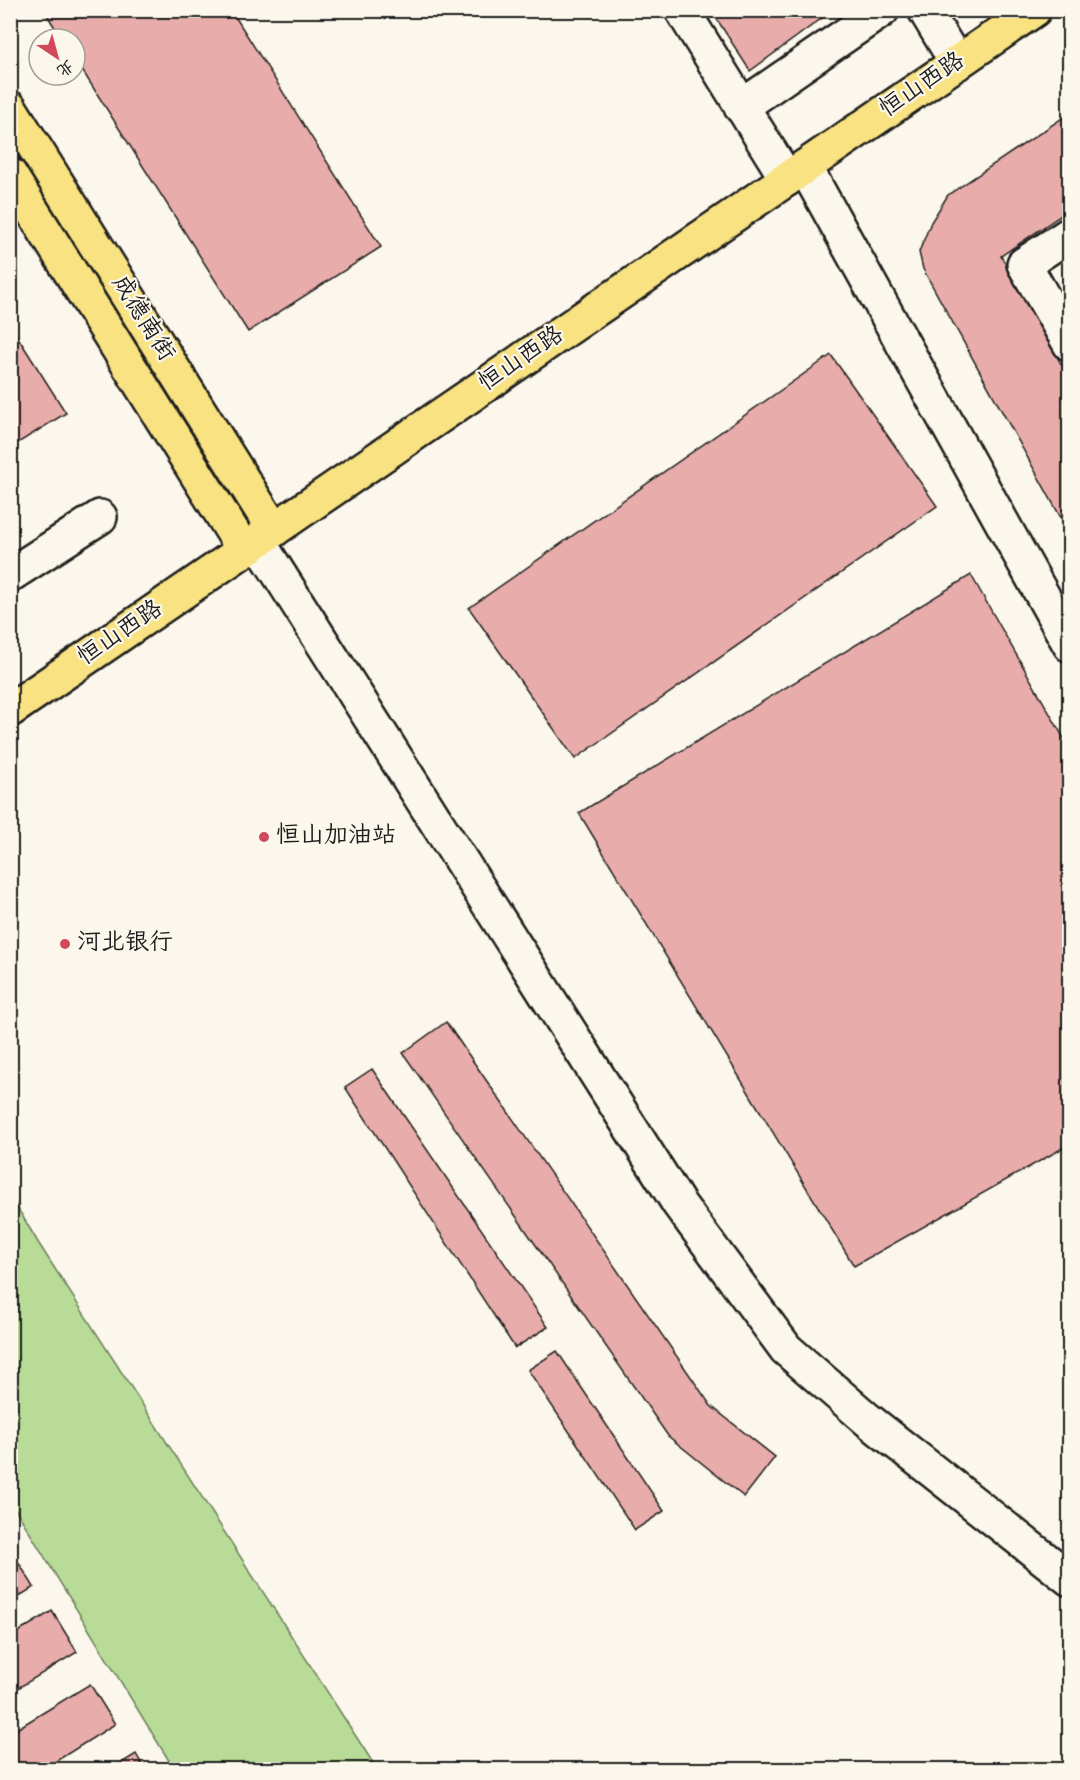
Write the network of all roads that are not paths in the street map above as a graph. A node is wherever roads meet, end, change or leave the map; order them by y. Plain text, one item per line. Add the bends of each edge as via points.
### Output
1 (682, 10) edge
2 (882, 10) edge
3 (925, 10) edge
4 (1034, 10) edge
5 (957, 63) junction
6 (741, 107) junction
7 (10, 108) edge
8 (796, 173) junction
9 (10, 175) edge
10 (1070, 234) edge
11 (1070, 344) edge
12 (100, 517) dead end
13 (258, 540) junction
14 (10, 575) edge
15 (1070, 645) edge
16 (10, 710) edge
17 (1070, 1579) edge

1 - 6 street
2 - 6 street
3 - 5 street
4 - 5 main road, 恒山西路
5 - 8 main road, 恒山西路
6 - 8 street
7 - 13 main road, 成德南街
8 - 13 main road, 恒山西路
8 - 15 street
9 - 13 main road, 成德南街
10 - 11 street via 1024,264
12 - 14 street
13 - 16 main road, 恒山西路
13 - 17 street via 679,1204 786,1349 868,1420

